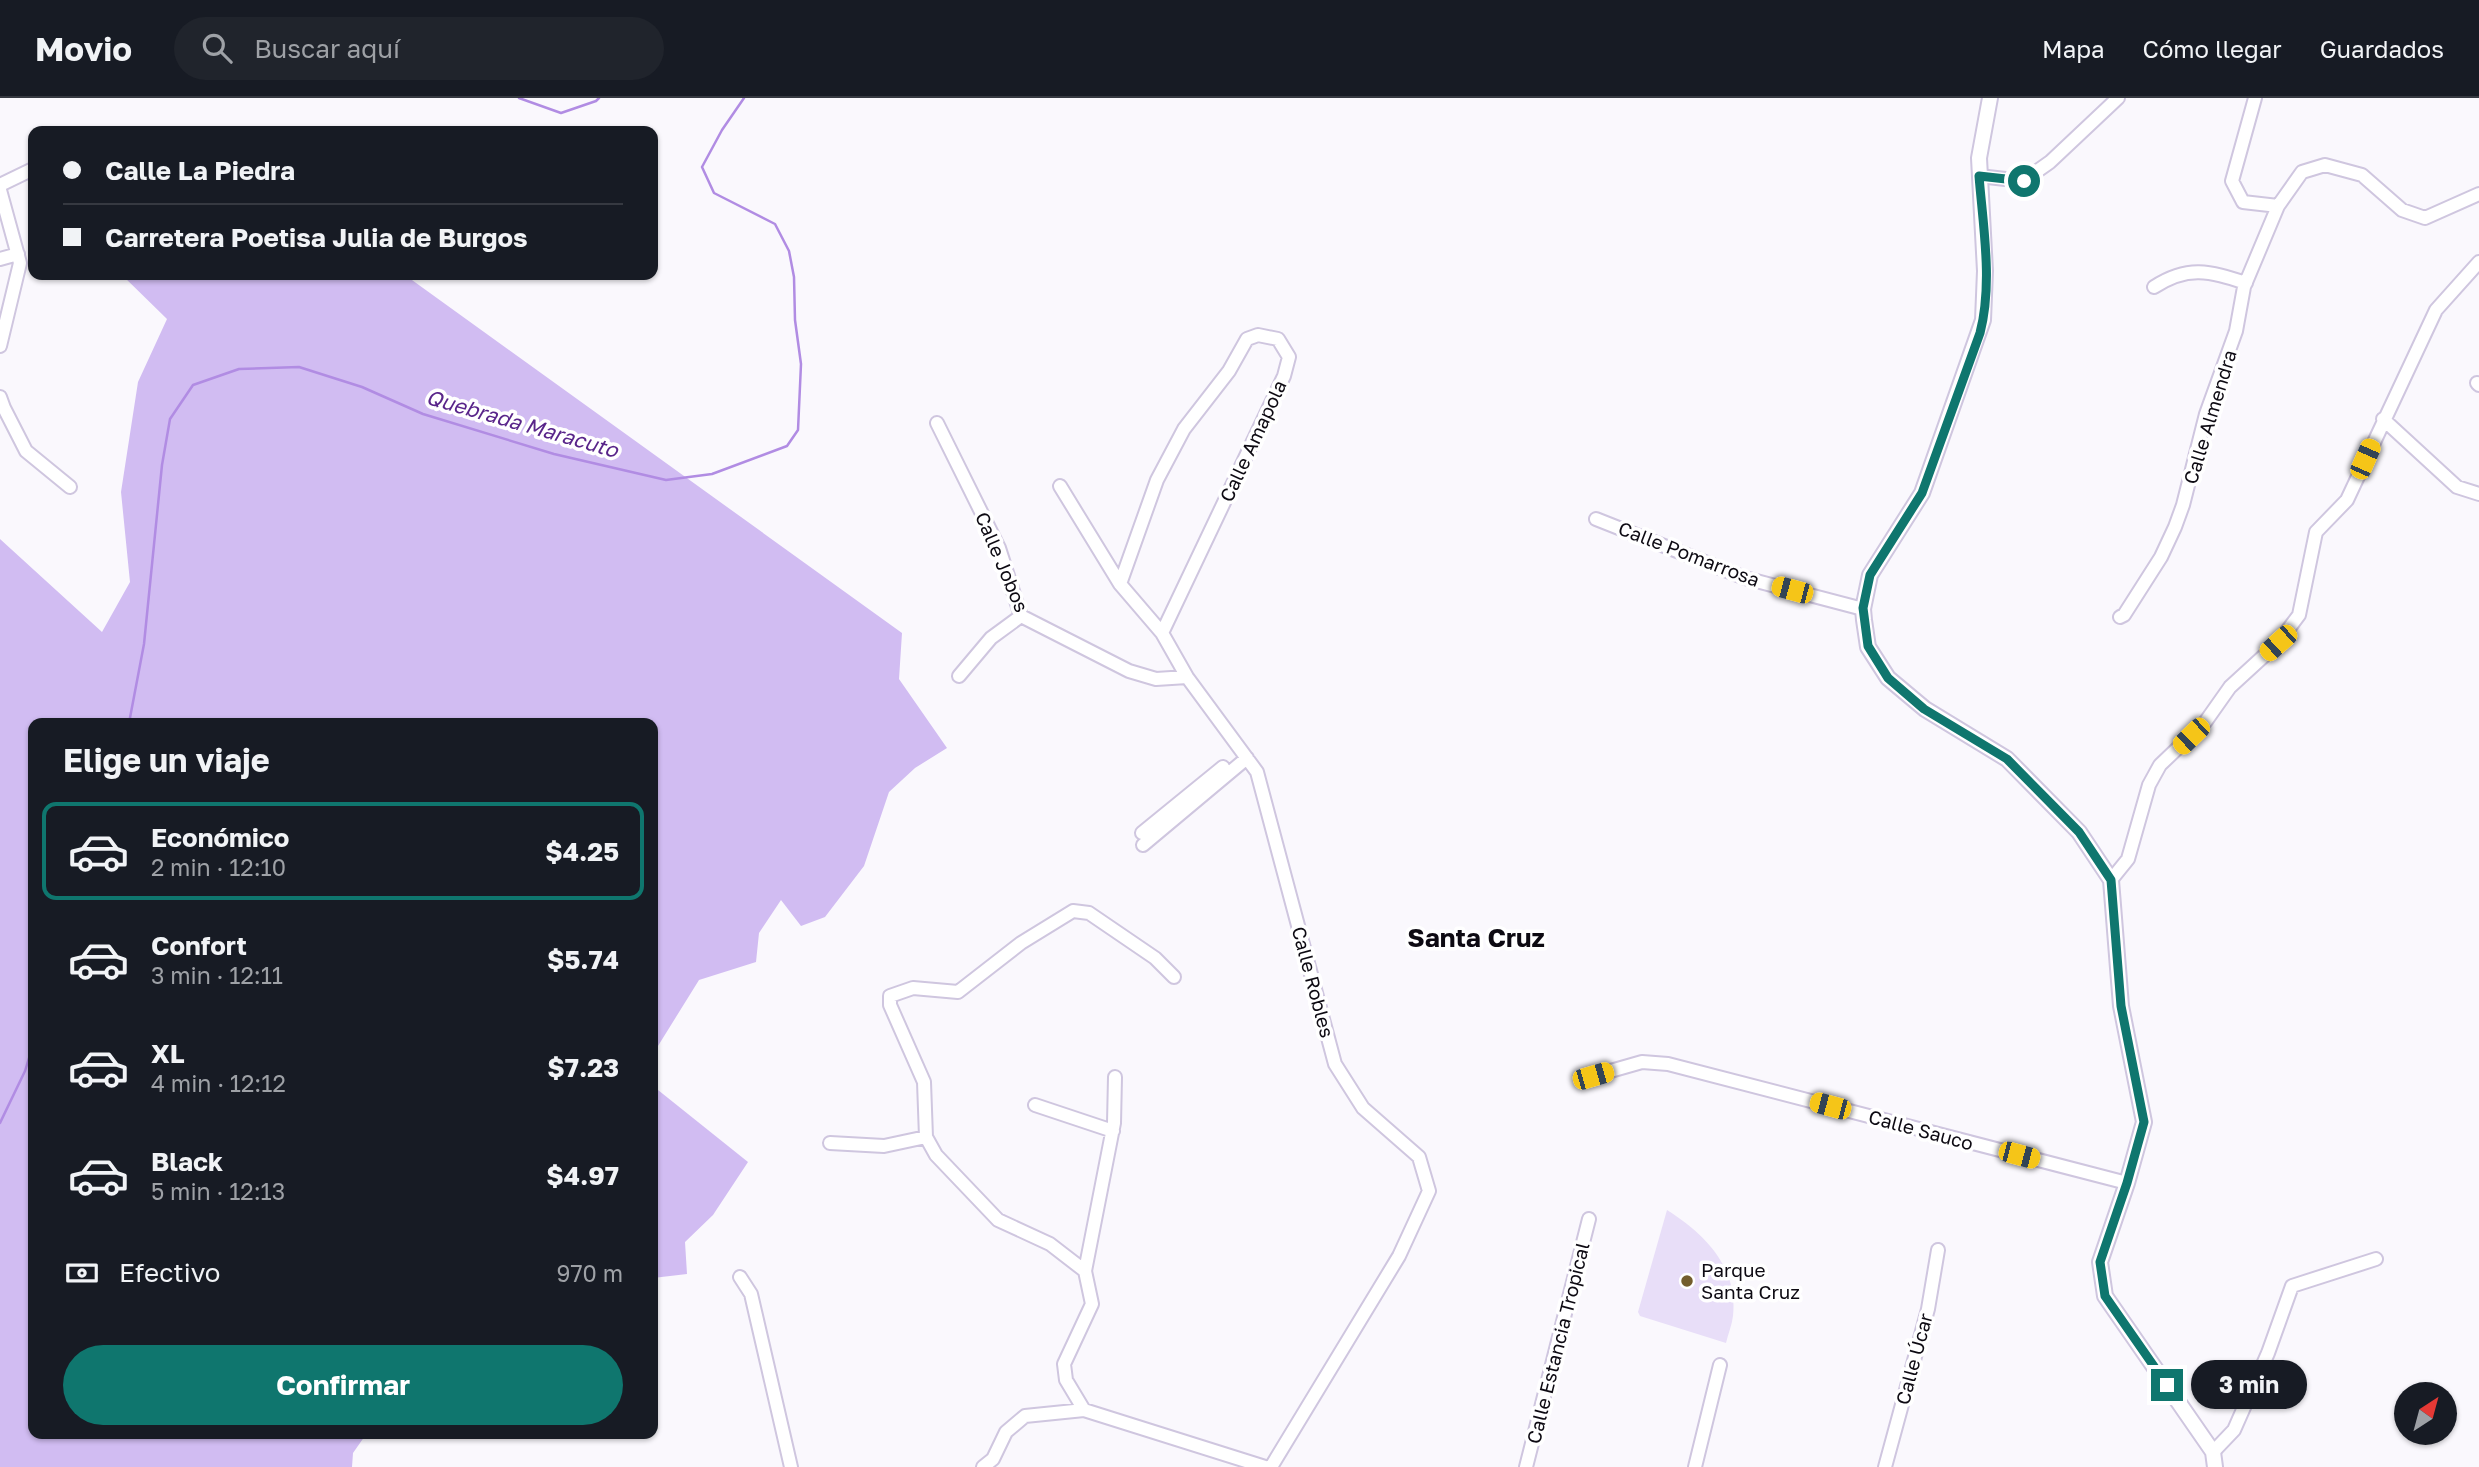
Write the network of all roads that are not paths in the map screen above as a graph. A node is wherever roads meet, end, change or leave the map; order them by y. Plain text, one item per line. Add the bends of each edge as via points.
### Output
1 (1990, 98) edge
2 (2118, 98) edge
3 (2255, 98) edge
4 (28, 172) edge
5 (1979, 176) junction
6 (0, 187) edge
7 (2479, 194) edge
8 (2278, 206) junction
9 (18, 254) junction
10 (0, 259) edge
11 (2479, 262) edge
12 (2246, 283) junction
13 (2154, 288) dead end
14 (0, 346) edge
15 (0, 397) edge
16 (2383, 419) junction
17 (937, 423) dead end
18 (1060, 486) dead end
19 (70, 487) dead end
20 (2479, 494) edge
21 (1596, 519) dead end
22 (1119, 584) junction
23 (1863, 608) junction
24 (1021, 616) junction
25 (2120, 617) dead end
26 (1162, 633) junction
27 (959, 676) dead end
28 (1187, 677) junction
29 (1244, 755) junction
30 (1142, 839) dead end
31 (2111, 880) junction
32 (1174, 977) dead end
33 (1593, 1076) dead end
34 (1115, 1077) dead end
35 (1035, 1105) dead end
36 (1113, 1131) junction
37 (926, 1137) junction
38 (830, 1143) dead end
39 (2127, 1183) junction
40 (1589, 1219) dead end
41 (1938, 1250) dead end
42 (2376, 1259) dead end
43 (1085, 1271) junction
44 (740, 1278) dead end
45 (1720, 1364) dead end
46 (1084, 1410) junction
47 (2213, 1451) junction
48 (791, 1467) edge
49 (983, 1467) edge
50 (1265, 1467) edge
51 (1271, 1467) edge
52 (1526, 1467) edge
53 (1696, 1467) edge
54 (1885, 1467) edge
55 (2215, 1467) edge

1 - 5 street
2 - 5 street via 2024,181
3 - 8 street via 2232,181 2244,202
4 - 6 street
5 - 23 street via 1986,271 1980,333 1922,493 1870,575
6 - 9 street
7 - 8 street, Calle Almendra via 2426,218 2402,210 2362,175 2325,165 2302,172
8 - 12 street, Calle Almendra
9 - 10 street
9 - 14 street via 20,263
11 - 16 street via 2436,310
12 - 13 street via 2192,271 2170,277
12 - 25 street, Calle Almendra via 2183,505 2161,557
15 - 19 street via 26,451
16 - 20 street via 2457,487
16 - 31 street via 2347,500 2316,532 2299,614 2278,643 2230,687 2206,721 2160,765 2149,785 2128,859
17 - 24 street, Calle Jobos via 999,548
18 - 22 street, Calle Robles
21 - 23 street, Calle Pomarrosa via 1745,578
22 - 26 street, Calle Robles
22 - 26 street, Calle Amapola via 1157,480 1184,429 1229,371 1247,339 1258,335 1278,339 1289,357 1284,376
23 - 31 street via 1868,646 1888,678 1924,709 2007,759 2079,832
24 - 27 street via 991,638
24 - 28 street, Calle Jobos via 1129,671 1156,680
26 - 28 street, Calle Robles
28 - 29 street, Calle Robles
29 - 30 street
29 - 51 street, Calle Robles via 1257,772 1335,1064 1363,1108 1419,1157 1429,1191 1399,1256
31 - 39 street via 2121,1006 2144,1122
32 - 37 street via 1155,958 1089,913 1073,911 1021,943 958,992 913,988 890,996 924,1082
33 - 39 street, Calle Sauco via 1642,1062 1668,1064
34 - 36 street
35 - 36 street
36 - 43 street
37 - 38 street via 884,1146
37 - 43 street via 936,1155 998,1220 1049,1244
39 - 47 street via 2100,1262 2105,1296
40 - 52 street, Calle Estancia Tropical
41 - 54 street, Calle Úcar
42 - 47 street via 2292,1286 2234,1430
43 - 46 street via 1091,1304 1064,1364 1066,1380
44 - 48 street via 751,1294
45 - 53 street
46 - 49 street via 1025,1416 1006,1432 993,1459
46 - 50 street
47 - 55 street

